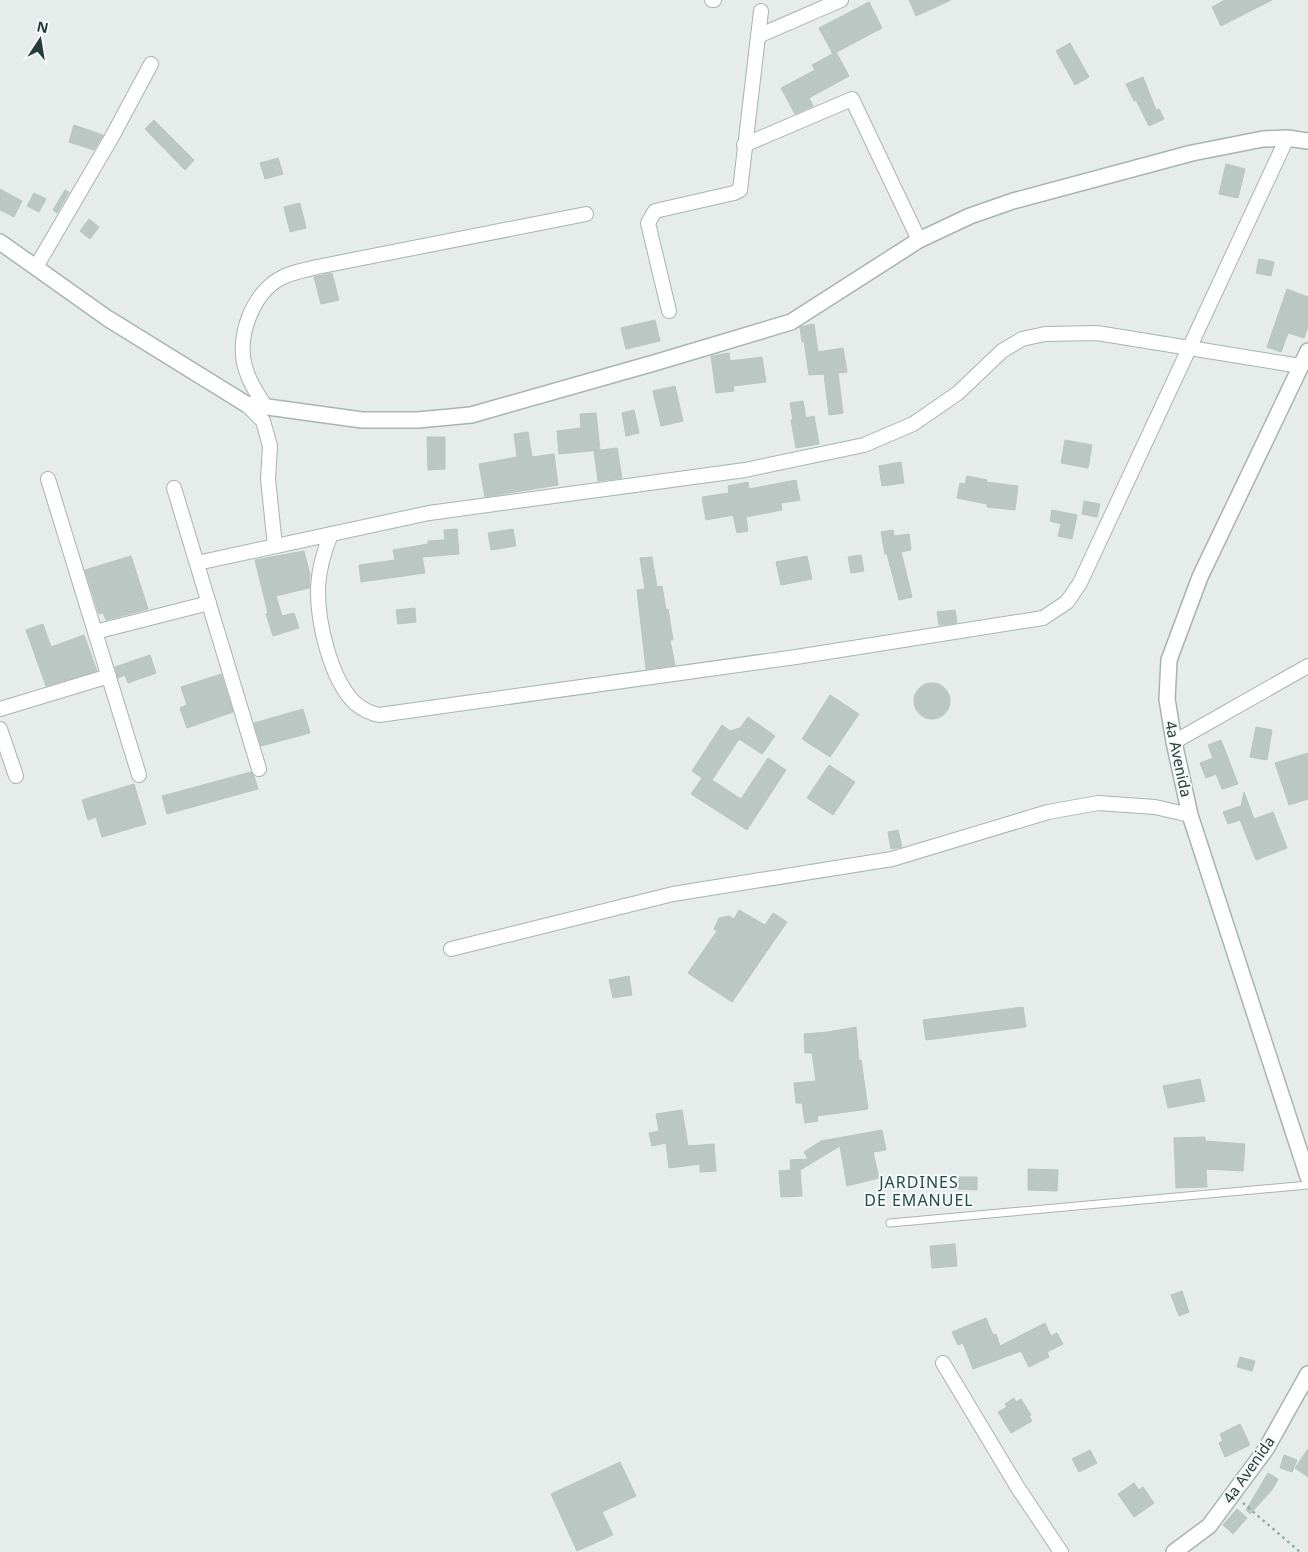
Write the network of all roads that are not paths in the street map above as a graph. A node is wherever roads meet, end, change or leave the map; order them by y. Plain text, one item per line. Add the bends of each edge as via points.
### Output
1 (841, 0) edge
2 (761, 10) dead end
3 (758, 36) junction
4 (151, 64) dead end
5 (1287, 138) junction
6 (1308, 141) edge
7 (744, 145) junction
8 (586, 214) dead end
9 (919, 240) junction
10 (0, 242) edge
11 (36, 267) junction
12 (669, 311) dead end
13 (1189, 348) junction
14 (1308, 351) edge
15 (1300, 366) junction
16 (246, 404) junction
17 (266, 407) junction
18 (48, 479) dead end
19 (174, 488) dead end
20 (331, 534) junction
21 (275, 546) junction
22 (197, 563) junction
23 (209, 602) junction
24 (95, 632) junction
25 (1308, 666) edge
26 (109, 676) junction
27 (0, 709) edge
28 (0, 728) edge
29 (1174, 742) junction
30 (259, 769) dead end
31 (139, 775) dead end
32 (16, 776) dead end
33 (1190, 815) junction
34 (451, 949) dead end
35 (1308, 1177) edge
36 (1308, 1184) edge
37 (890, 1223) dead end
38 (943, 1363) dead end
39 (1308, 1374) edge
40 (1061, 1552) edge
41 (1174, 1552) edge

1 - 3 street
2 - 3 street
3 - 7 street
4 - 11 street
5 - 6 street
5 - 9 street via 1263,139 1192,154 1013,201 970,216
5 - 13 street
7 - 9 street via 852,99
7 - 12 street via 740,190 655,211 648,223
8 - 17 street via 317,267 283,277 260,295 243,340 245,368
9 - 17 street via 791,322 471,415 418,420 362,420
10 - 11 street
11 - 16 street via 107,318
13 - 15 street
13 - 20 street via 1098,333 1045,334 1022,339 1008,347 958,393 913,424 864,445 745,470 429,513
13 - 20 street via 1080,583 1060,609 1043,618 796,657 379,715 362,709 351,699 338,677 325,643 318,588 324,550
14 - 15 street, 4a Avenida
15 - 29 street, 4a Avenida via 1200,577 1169,660 1167,699
16 - 17 street
16 - 21 street via 263,421 270,446 268,479
18 - 24 street
19 - 22 street
20 - 21 street
21 - 22 street
22 - 23 street
23 - 24 street
23 - 30 street
24 - 26 street
25 - 29 street
26 - 27 street
26 - 31 street
28 - 32 street
29 - 33 street, 4a Avenida
33 - 34 street via 1155,806 1098,803 1048,812 892,859 673,894
33 - 35 street, 4a Avenida
36 - 37 lane
38 - 40 street via 1018,1488
39 - 41 street, 4a Avenida via 1266,1449 1209,1526

